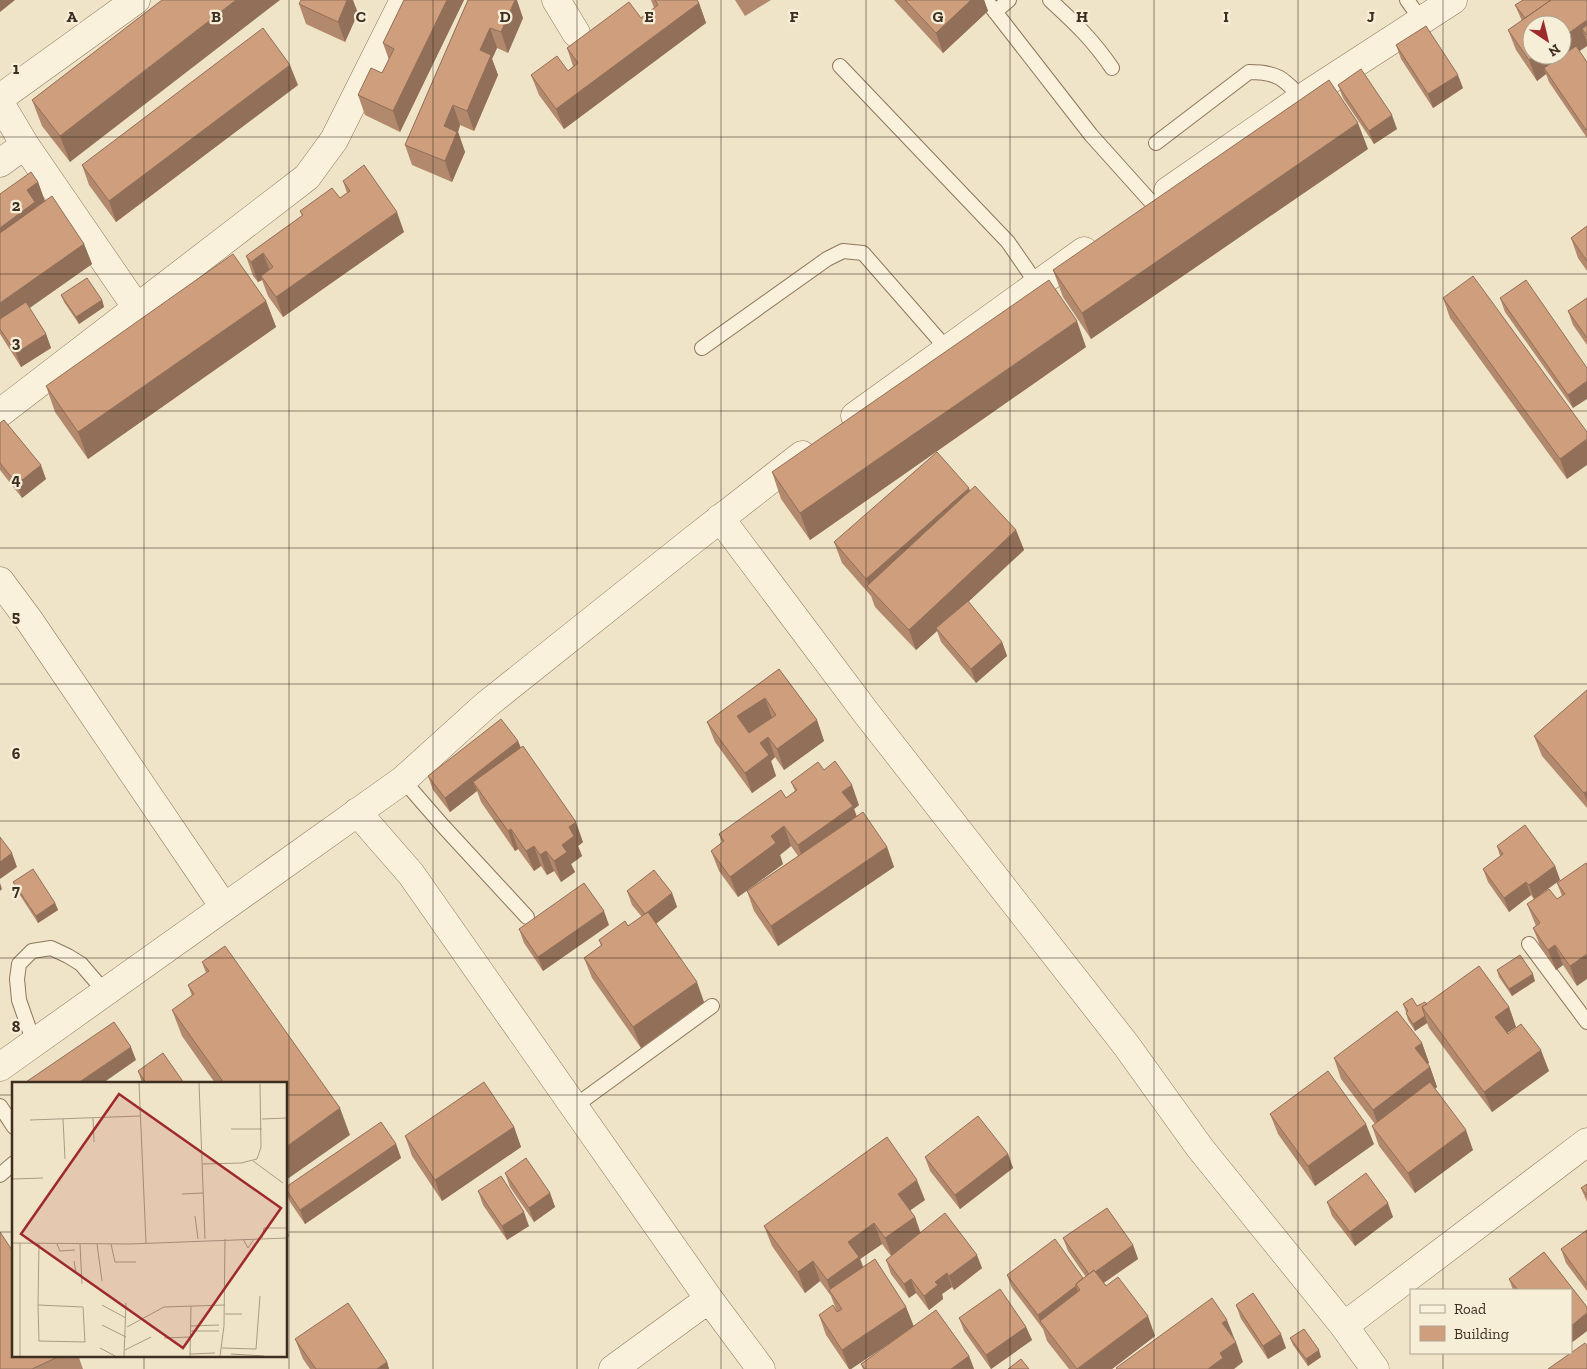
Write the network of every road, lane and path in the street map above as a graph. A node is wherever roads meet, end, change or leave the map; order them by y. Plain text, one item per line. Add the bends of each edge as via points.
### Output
1 (136, 0) edge
2 (404, 0) edge
3 (556, 0) edge
4 (986, 0) edge
5 (1009, 0) edge
6 (1050, 0) edge
7 (1453, 0) edge
8 (1414, 11) edge
9 (995, 12) junction
10 (576, 34) dead end
11 (840, 66) dead end
12 (1112, 68) dead end
13 (0, 98) edge
14 (1302, 98) junction
15 (0, 103) edge
16 (1156, 143) dead end
17 (25, 145) junction
18 (0, 163) edge
19 (1152, 203) junction
20 (1129, 219) edge
21 (1106, 235) edge
22 (1037, 284) junction
23 (137, 308) junction
24 (702, 348) dead end
25 (947, 349) junction
26 (0, 413) edge
27 (720, 518) junction
28 (0, 581) edge
29 (403, 780) junction
30 (357, 812) junction
31 (224, 907) junction
32 (527, 917) dead end
33 (1529, 944) dead end
34 (105, 992) junction
35 (712, 1006) dead end
36 (1587, 1022) edge
37 (34, 1043) junction
38 (0, 1067) edge
39 (0, 1106) edge
40 (575, 1106) junction
41 (12, 1124) edge
42 (1587, 1142) edge
43 (12, 1165) edge
44 (0, 1174) edge
45 (709, 1299) junction
46 (1344, 1326) junction
47 (613, 1369) edge
48 (761, 1369) edge
49 (1376, 1369) edge

1 - 13 street
2 - 23 street via 334,140 307,178
3 - 10 street
4 - 9 lane
5 - 9 lane
6 - 12 lane via 1090,39
7 - 8 street
8 - 14 street
9 - 19 lane via 1091,136
11 - 22 lane via 1008,242
14 - 16 lane via 1285,81 1267,72 1250,72
14 - 19 street
15 - 17 street
17 - 18 street
17 - 23 street via 39,188
19 - 20 street
21 - 22 street
22 - 25 street
23 - 26 street
24 - 25 lane via 826,259 843,251 863,253
25 - 27 street
27 - 29 street via 486,705
27 - 46 street via 867,714 1126,1046 1200,1148
28 - 31 street
29 - 30 street
29 - 32 lane
30 - 31 street
30 - 40 street via 411,874
31 - 34 street
33 - 36 lane
34 - 37 street
34 - 37 lane via 81,964 68,956 51,948 32,951 19,964 16,979 18,1000
35 - 40 lane
37 - 38 street
39 - 41 lane
40 - 45 street
42 - 46 street
43 - 44 lane
45 - 47 street
45 - 48 street
46 - 49 street

